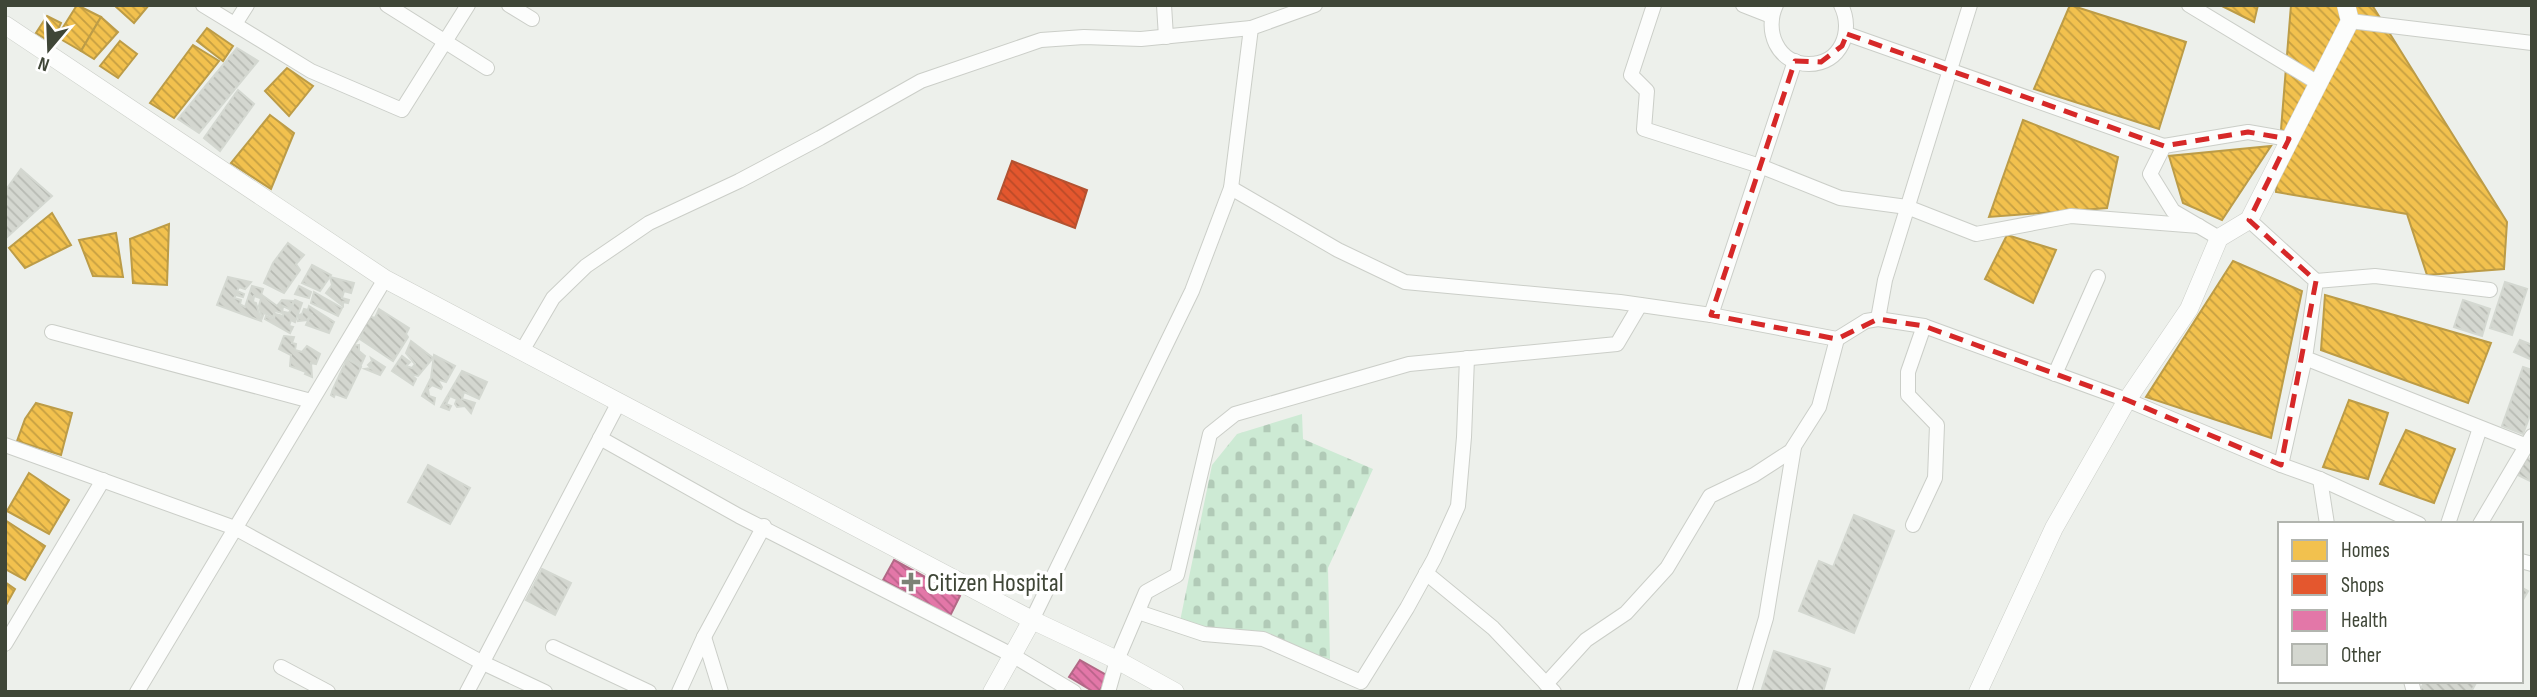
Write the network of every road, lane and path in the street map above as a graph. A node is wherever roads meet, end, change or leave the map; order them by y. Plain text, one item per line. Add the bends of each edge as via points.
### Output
1 (203, 5) edge
2 (247, 5) edge
3 (387, 5) edge
4 (468, 5) edge
5 (509, 5) edge
6 (1164, 5) edge
7 (1315, 5) edge
8 (1654, 5) edge
9 (1743, 5) edge
10 (1841, 5) edge
11 (1970, 5) edge
12 (2189, 5) edge
13 (1774, 11) edge
14 (2348, 13) edge
15 (532, 19) dead end
16 (235, 24) junction
17 (5, 25) edge
18 (1251, 28) junction
19 (1847, 34) junction
20 (1166, 37) junction
21 (445, 42) junction
22 (2532, 43) edge
23 (1795, 61) junction
24 (487, 68) dead end
25 (1950, 70) junction
26 (2318, 83) junction
27 (2289, 139) junction
28 (2164, 146) junction
29 (1760, 166) junction
30 (1231, 188) junction
31 (1907, 207) junction
32 (2249, 220) junction
33 (2199, 226) junction
34 (2219, 238) junction
35 (2098, 277) dead end
36 (385, 279) junction
37 (2316, 281) junction
38 (2490, 290) dead end
39 (1640, 305) junction
40 (1711, 314) junction
41 (1878, 319) junction
42 (1924, 327) junction
43 (52, 332) dead end
44 (1837, 338) junction
45 (522, 351) junction
46 (1467, 358) junction
47 (2305, 358) junction
48 (2055, 374) junction
49 (2127, 400) junction
50 (312, 401) junction
51 (619, 402) junction
52 (2480, 428) junction
53 (600, 438) junction
54 (2529, 441) edge
55 (5, 445) edge
56 (1794, 446) junction
57 (2281, 466) junction
58 (2320, 479) junction
59 (103, 480) junction
60 (2327, 522) edge
61 (2415, 522) edge
62 (2449, 522) edge
63 (2481, 522) edge
64 (1913, 525) dead end
65 (764, 526) junction
66 (235, 528) junction
67 (1426, 573) junction
68 (1138, 612) junction
69 (1032, 620) junction
70 (704, 637) junction
71 (5, 644) edge
72 (553, 646) dead end
73 (1012, 655) junction
74 (1117, 660) junction
75 (481, 662) junction
76 (281, 667) dead end
77 (1550, 688) edge
78 (136, 692) edge
79 (328, 692) edge
80 (467, 692) edge
81 (545, 692) edge
82 (649, 692) edge
83 (679, 692) edge
84 (721, 692) edge
85 (992, 692) edge
86 (1074, 692) edge
87 (1108, 692) edge
88 (1175, 692) edge
89 (1744, 692) edge
90 (1978, 692) edge

1 - 16 street
2 - 16 street
3 - 21 street
4 - 21 street
5 - 15 street
6 - 20 street
7 - 18 street
8 - 29 street via 1631,75 1647,91 1644,130
9 - 13 street
10 - 19 street
11 - 25 street
12 - 26 street
13 - 23 street via 1770,30 1774,43
14 - 22 street
14 - 26 street
16 - 21 street via 311,71 402,110
17 - 36 street
18 - 20 street
18 - 30 street
19 - 23 street via 1833,56 1808,64
19 - 25 street
20 - 45 street via 1041,40 921,81 739,181 649,223 597,258 553,298
21 - 24 street
23 - 29 street
25 - 28 street
25 - 31 street
26 - 27 street
27 - 28 street via 2248,132
27 - 32 street
28 - 33 street via 2150,174 2173,211
29 - 31 street via 1840,198
29 - 40 street
30 - 39 street via 1338,250 1405,282
30 - 69 street via 1192,291
31 - 33 street via 1976,234 2071,216
31 - 41 street
32 - 34 street
32 - 37 street
33 - 34 street
34 - 49 street via 2189,309
35 - 48 street
36 - 45 street
36 - 50 street
37 - 38 street via 2375,276
37 - 47 street
39 - 40 street
39 - 46 street via 1617,344
40 - 44 street
41 - 42 street
41 - 44 street
42 - 48 street
42 - 64 street via 1908,372 1908,395 1937,425 1935,478
43 - 50 street
44 - 56 street via 1819,407
45 - 51 street
46 - 67 street via 1458,506
46 - 68 street via 1409,364 1235,414 1210,434 1177,575 1146,592
47 - 52 street
47 - 57 street
48 - 49 street
49 - 57 street
49 - 90 street via 2054,528
50 - 66 street
51 - 53 street
51 - 69 street
52 - 54 street
52 - 62 street
53 - 65 street
53 - 75 street
54 - 63 street
55 - 59 street
56 - 77 street via 1754,475 1710,496 1667,568 1626,613 1586,640
56 - 89 street via 1766,618
57 - 58 street
58 - 60 street
58 - 61 street
59 - 66 street
59 - 71 street
65 - 70 street
65 - 73 street
66 - 75 street
66 - 78 street
67 - 68 street via 1361,682 1263,639 1203,634
67 - 77 street via 1493,628
68 - 74 street
69 - 73 street
69 - 74 street
70 - 83 street
70 - 84 street
72 - 82 street
73 - 85 street
73 - 86 street
74 - 87 street
74 - 88 street
75 - 80 street
75 - 81 street
76 - 79 street

